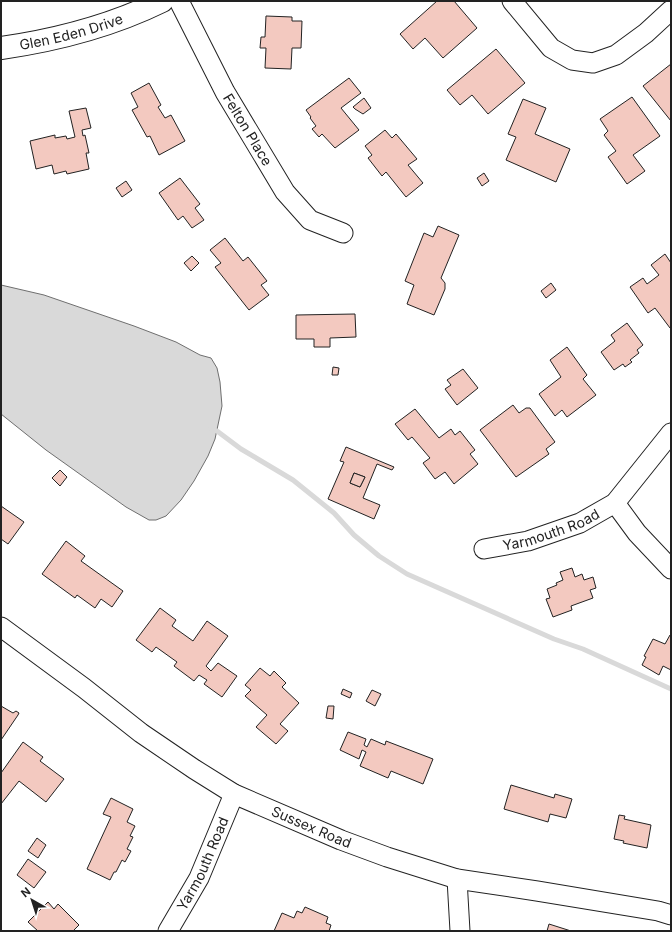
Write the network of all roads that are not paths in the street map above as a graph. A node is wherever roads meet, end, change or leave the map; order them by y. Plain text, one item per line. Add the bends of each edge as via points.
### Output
1 (162, 1) edge
2 (179, 1) edge
3 (512, 1) edge
4 (671, 10) edge
5 (1, 48) edge
6 (343, 233) dead end
7 (671, 433) edge
8 (615, 504) junction
9 (484, 549) dead end
10 (671, 569) edge
11 (1, 626) edge
12 (234, 794) junction
13 (457, 879) junction
14 (671, 915) edge
15 (168, 931) edge
16 (460, 931) edge

1 - 5 main road, Glen Eden Drive via 113,22 74,34
2 - 6 street, Felton Place via 225,92 285,192 310,220
3 - 4 street via 551,48 572,60 593,63 616,55
7 - 8 street, Yarmouth Road
8 - 9 street, Yarmouth Road via 580,523 528,541
8 - 10 street, Yarmouth Road via 637,533
11 - 12 street, Sussex Road via 141,733
12 - 13 street, Sussex Road via 341,840
12 - 15 street, Yarmouth Road via 199,878
13 - 14 street, Sussex Road
13 - 16 street

